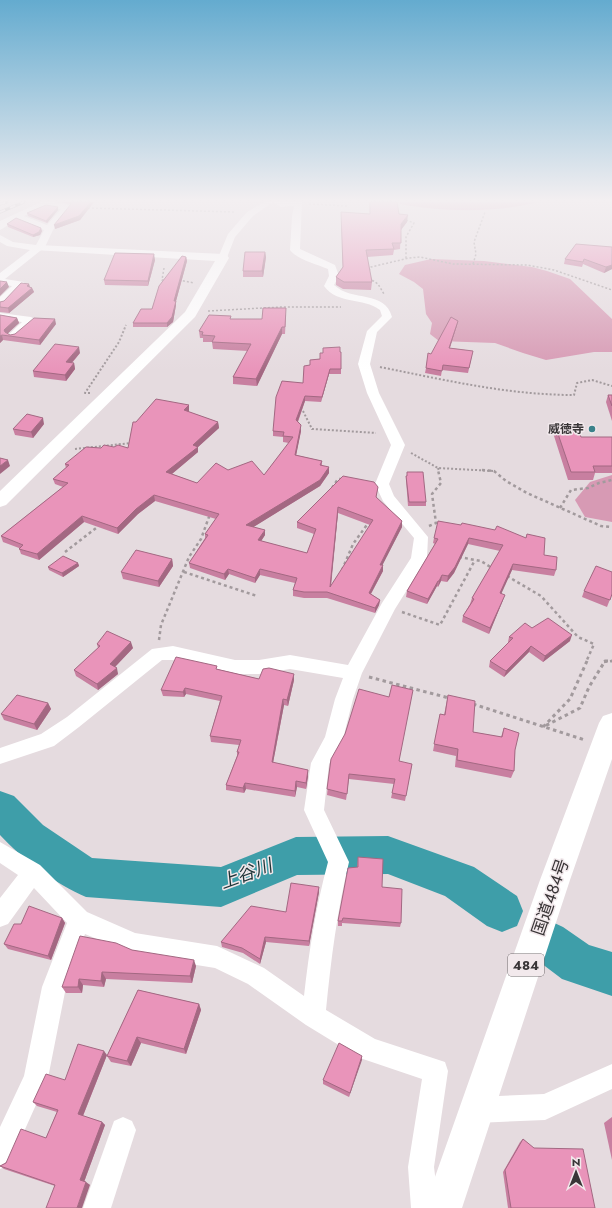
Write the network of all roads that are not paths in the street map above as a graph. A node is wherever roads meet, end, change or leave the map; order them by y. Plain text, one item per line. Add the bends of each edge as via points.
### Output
1 (25, 258) edge
2 (223, 258) edge
3 (311, 258) edge
4 (0, 279) edge
5 (0, 303) edge
6 (0, 316) edge
7 (12, 336) edge
8 (0, 502) edge
9 (353, 673) junction
10 (608, 734) edge
11 (0, 756) edge
12 (0, 852) edge
13 (33, 872) junction
14 (0, 916) edge
15 (79, 920) junction
16 (314, 1017) junction
17 (612, 1076) edge
18 (476, 1110) junction
19 (123, 1130) dead end
20 (0, 1156) edge
21 (97, 1208) edge
22 (425, 1208) edge
23 (443, 1208) edge

1 - 4 street
2 - 8 street via 190,314
3 - 9 street via 332,267 334,276 329,286 334,293 384,306 387,317 372,331 364,364 373,392 398,446 382,484 388,498 421,537 419,558 388,607
4 - 5 street via 3,282 20,284
6 - 7 street via 31,320
9 - 11 street via 290,662 259,667 235,667 173,653 158,654 47,740
9 - 16 street via 334,739 320,764 314,810 339,862 319,962
10 - 18 highway, 国道484号 / 484
12 - 13 street
13 - 14 street
13 - 15 street
15 - 16 street via 135,944 217,957 256,976
15 - 20 street via 54,987 36,1078
16 - 22 street via 370,1049 436,1071 421,1167
17 - 18 street via 544,1107
18 - 23 highway, 国道484号 / 484
19 - 21 street

